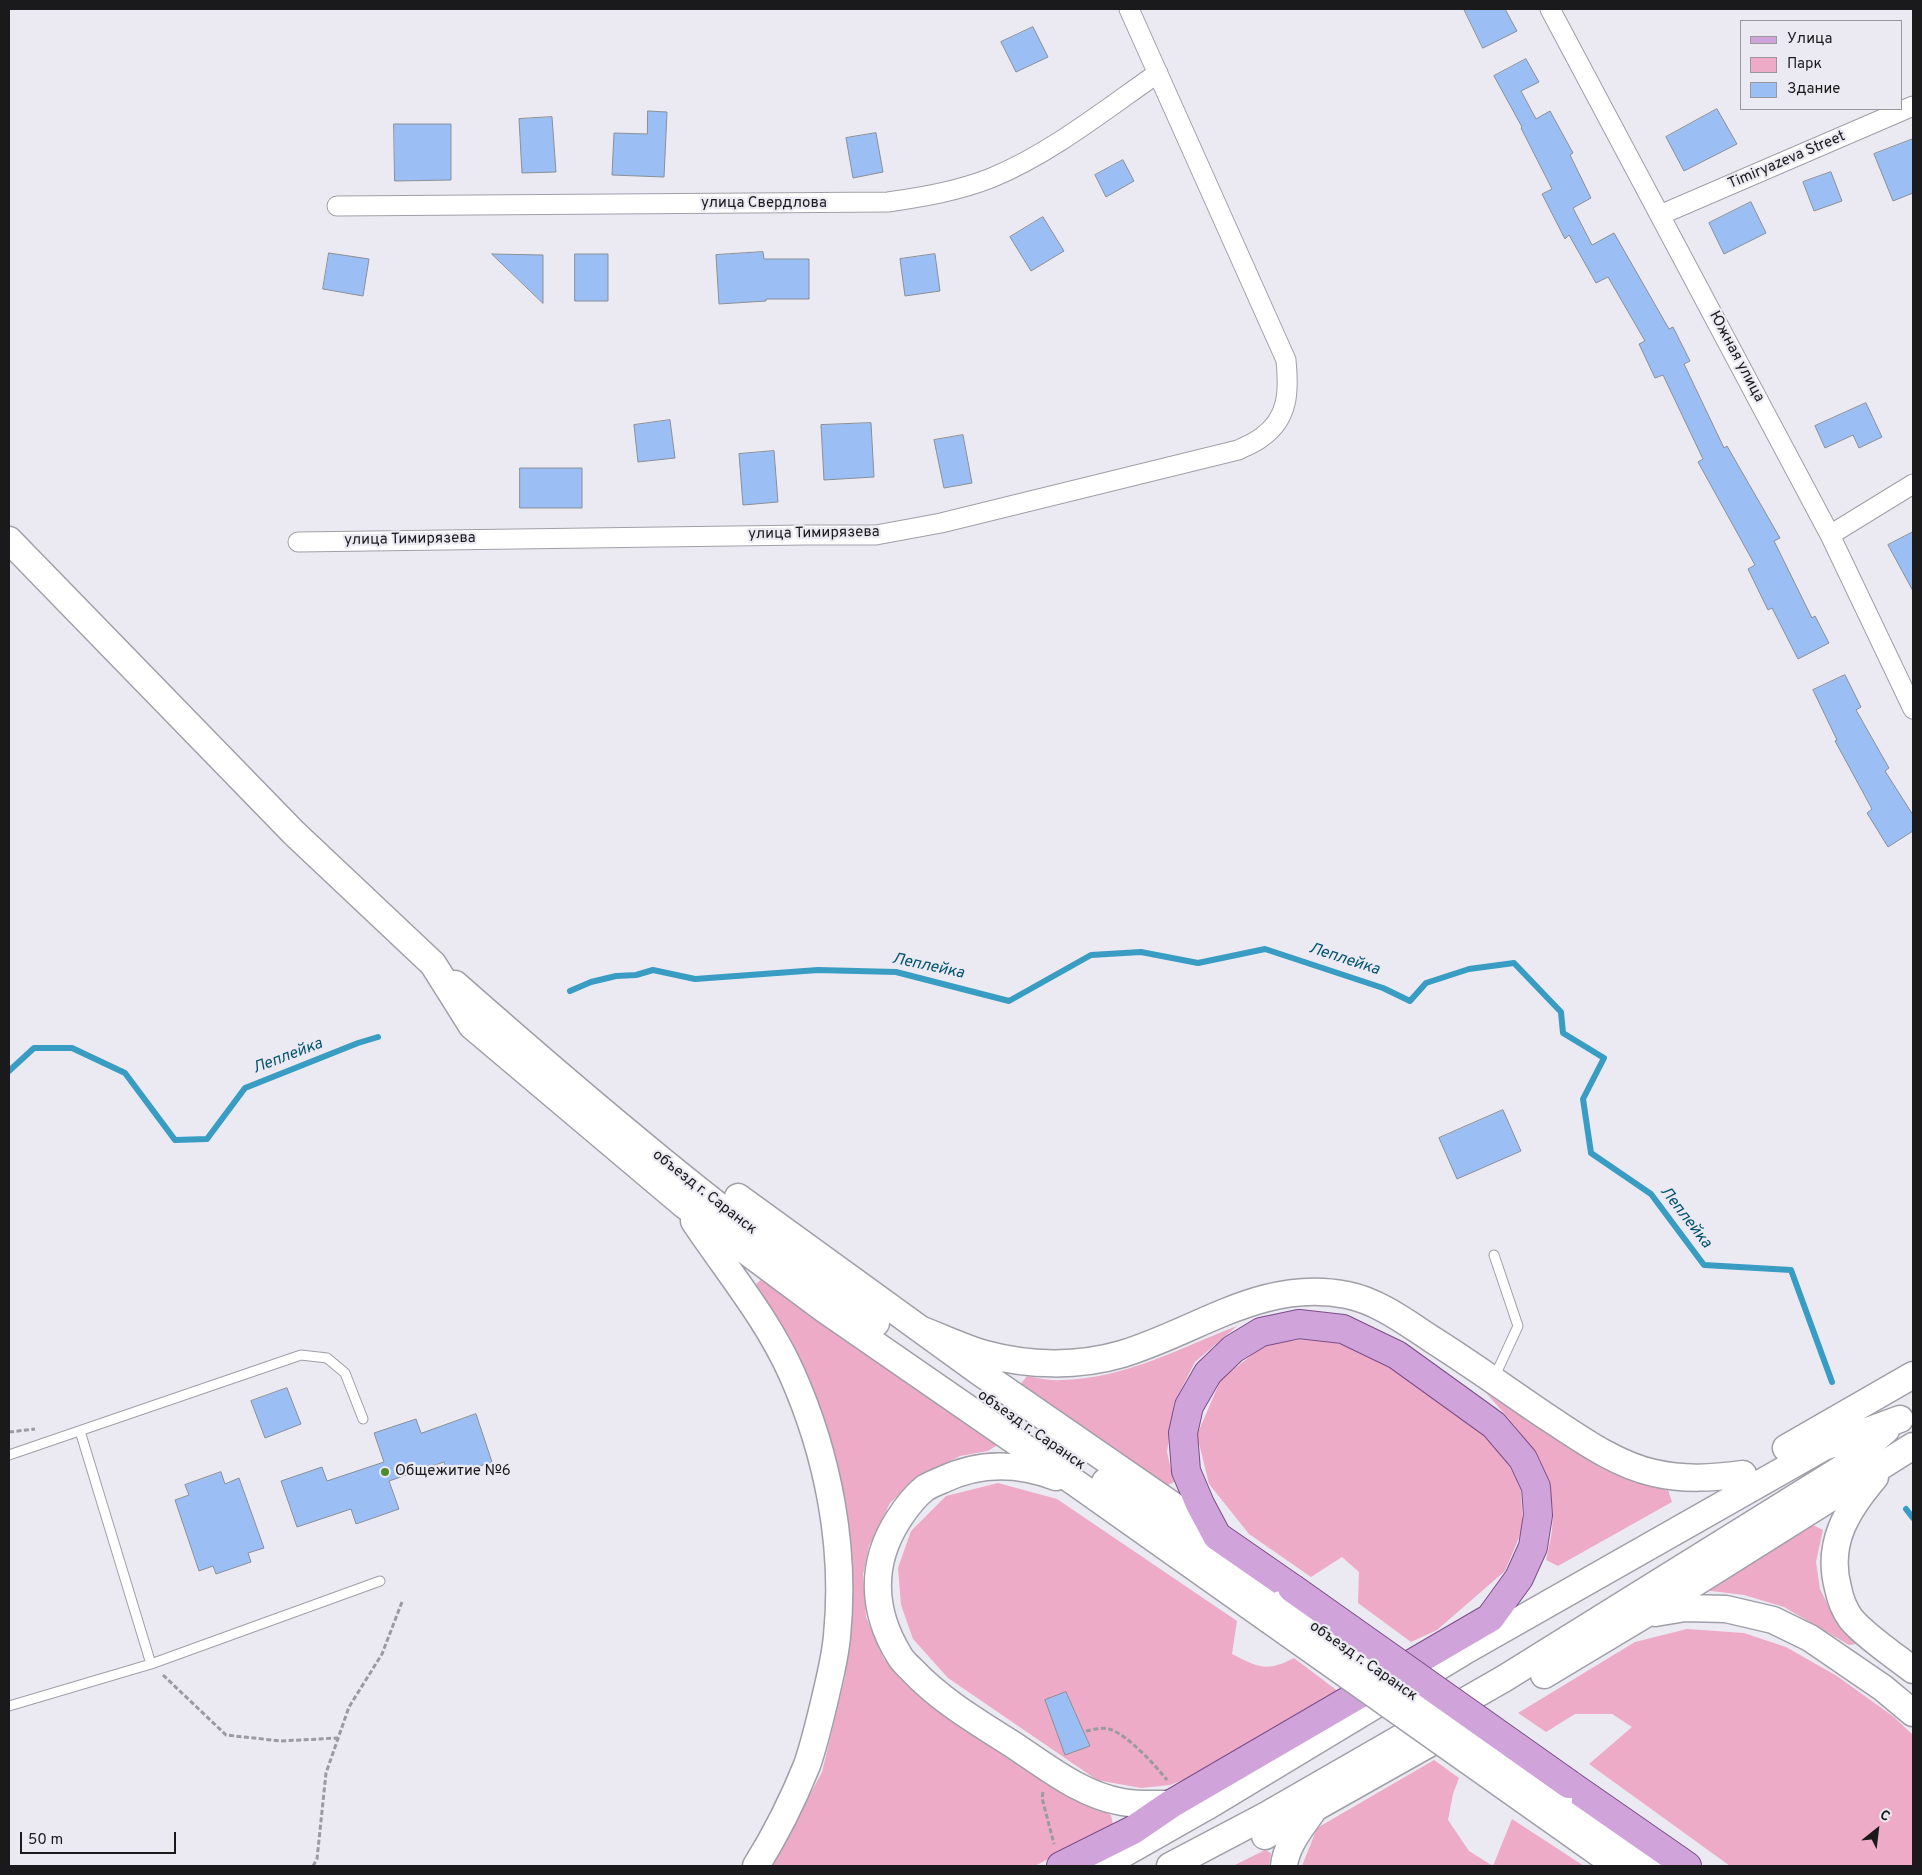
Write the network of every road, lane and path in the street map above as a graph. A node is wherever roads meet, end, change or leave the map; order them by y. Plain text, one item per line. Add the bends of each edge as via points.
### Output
1 (1129, 9) edge
2 (1550, 9) edge
3 (1158, 73) junction
4 (1913, 106) edge
5 (337, 206) dead end
6 (1660, 215) junction
7 (1913, 484) edge
8 (1830, 535) junction
9 (9, 540) edge
10 (298, 542) dead end
11 (1913, 709) edge
12 (433, 964) junction
13 (590, 1102) junction
14 (683, 1204) junction
15 (1494, 1255) dead end
16 (922, 1330) junction
17 (1913, 1374) edge
18 (1493, 1380) junction
19 (1907, 1415) edge
20 (363, 1419) dead end
21 (80, 1431) junction
22 (1913, 1446) edge
23 (9, 1455) edge
24 (1888, 1461) junction
25 (1743, 1474) junction
26 (1080, 1486) junction
27 (1217, 1536) junction
28 (380, 1581) dead end
29 (402, 1602) dead end
30 (1280, 1604) junction
31 (1644, 1615) junction
32 (1490, 1618) junction
33 (152, 1664) junction
34 (1913, 1670) edge
35 (9, 1706) edge
36 (1913, 1713) edge
37 (1086, 1731) dead end
38 (338, 1738) junction
39 (1045, 1766) junction
40 (1176, 1801) junction
41 (1559, 1801) junction
42 (1315, 1809) junction
43 (1059, 1859) edge
44 (313, 1866) edge
45 (756, 1866) edge
46 (1102, 1866) edge
47 (1170, 1866) edge
48 (1206, 1866) edge
49 (1284, 1866) edge
50 (1617, 1866) edge
51 (1653, 1866) edge
52 (1687, 1866) edge

1 - 3 street, улица Тимирязева
2 - 6 street, Южная улица
3 - 5 street, улица Свердлова via 1037,156 991,178 937,195 854,203
3 - 10 street, улица Тимирязева via 1286,360 1288,388 1281,416 1263,437 1238,450 941,523 876,535
4 - 6 street, Timiryazeva Street
6 - 8 street, Южная улица
7 - 8 street
8 - 11 street, Южная улица
9 - 12 street via 294,832
12 - 13 street, объезд г. Саранск
12 - 14 street via 472,1026
13 - 16 street via 705,1173
13 - 30 street, объезд г. Саранск via 700,1192 851,1306
14 - 26 street via 824,1309
14 - 45 street via 762,1316 792,1373 811,1421 824,1467 838,1552 837,1636 821,1715 808,1763 787,1812
15 - 18 lane via 1518,1326
16 - 18 street via 985,1354 1027,1362 1063,1364 1121,1354 1264,1298 1294,1292 1332,1293 1366,1301 1386,1311
16 - 27 street
17 - 25 street
18 - 25 street via 1576,1436 1616,1459 1652,1473 1679,1478
19 - 46 street via 1824,1447 1463,1652
19 - 47 street via 1841,1469 1506,1678 1265,1816
20 - 21 lane via 345,1373 327,1358 300,1355
21 - 23 lane
21 - 33 lane
22 - 24 street
24 - 31 street
24 - 34 street via 1845,1518 1835,1549 1834,1573 1840,1598 1851,1619
25 - 32 street
26 - 30 street
26 - 39 street via 1036,1469 997,1465 957,1473 925,1488 905,1509 880,1560 877,1590 883,1621 899,1656 926,1684 953,1705
27 - 30 main road
27 - 32 main road via 1186,1470 1183,1433 1189,1406 1208,1373 1233,1349 1261,1332 1299,1324 1343,1328 1397,1355 1457,1398 1494,1425 1523,1458 1536,1487 1538,1515 1533,1547 1519,1578
28 - 33 lane
29 - 38 path via 382,1654 349,1707
30 - 41 main road, bridge
30 - 41 street, bridge
31 - 36 street via 1685,1608 1726,1610 1773,1620 1810,1638 1883,1688
31 - 42 street
32 - 40 main road
33 - 35 lane
33 - 38 path via 226,1735 280,1741
37 - 40 path via 1108,1728 1129,1741 1154,1763
38 - 44 path via 326,1773 317,1859
39 - 40 street via 1094,1794 1121,1802 1147,1805
39 - 43 path via 1042,1798
40 - 43 main road via 1133,1830
41 - 50 street
41 - 51 street
41 - 52 main road
42 - 48 street
42 - 49 street via 1297,1832

